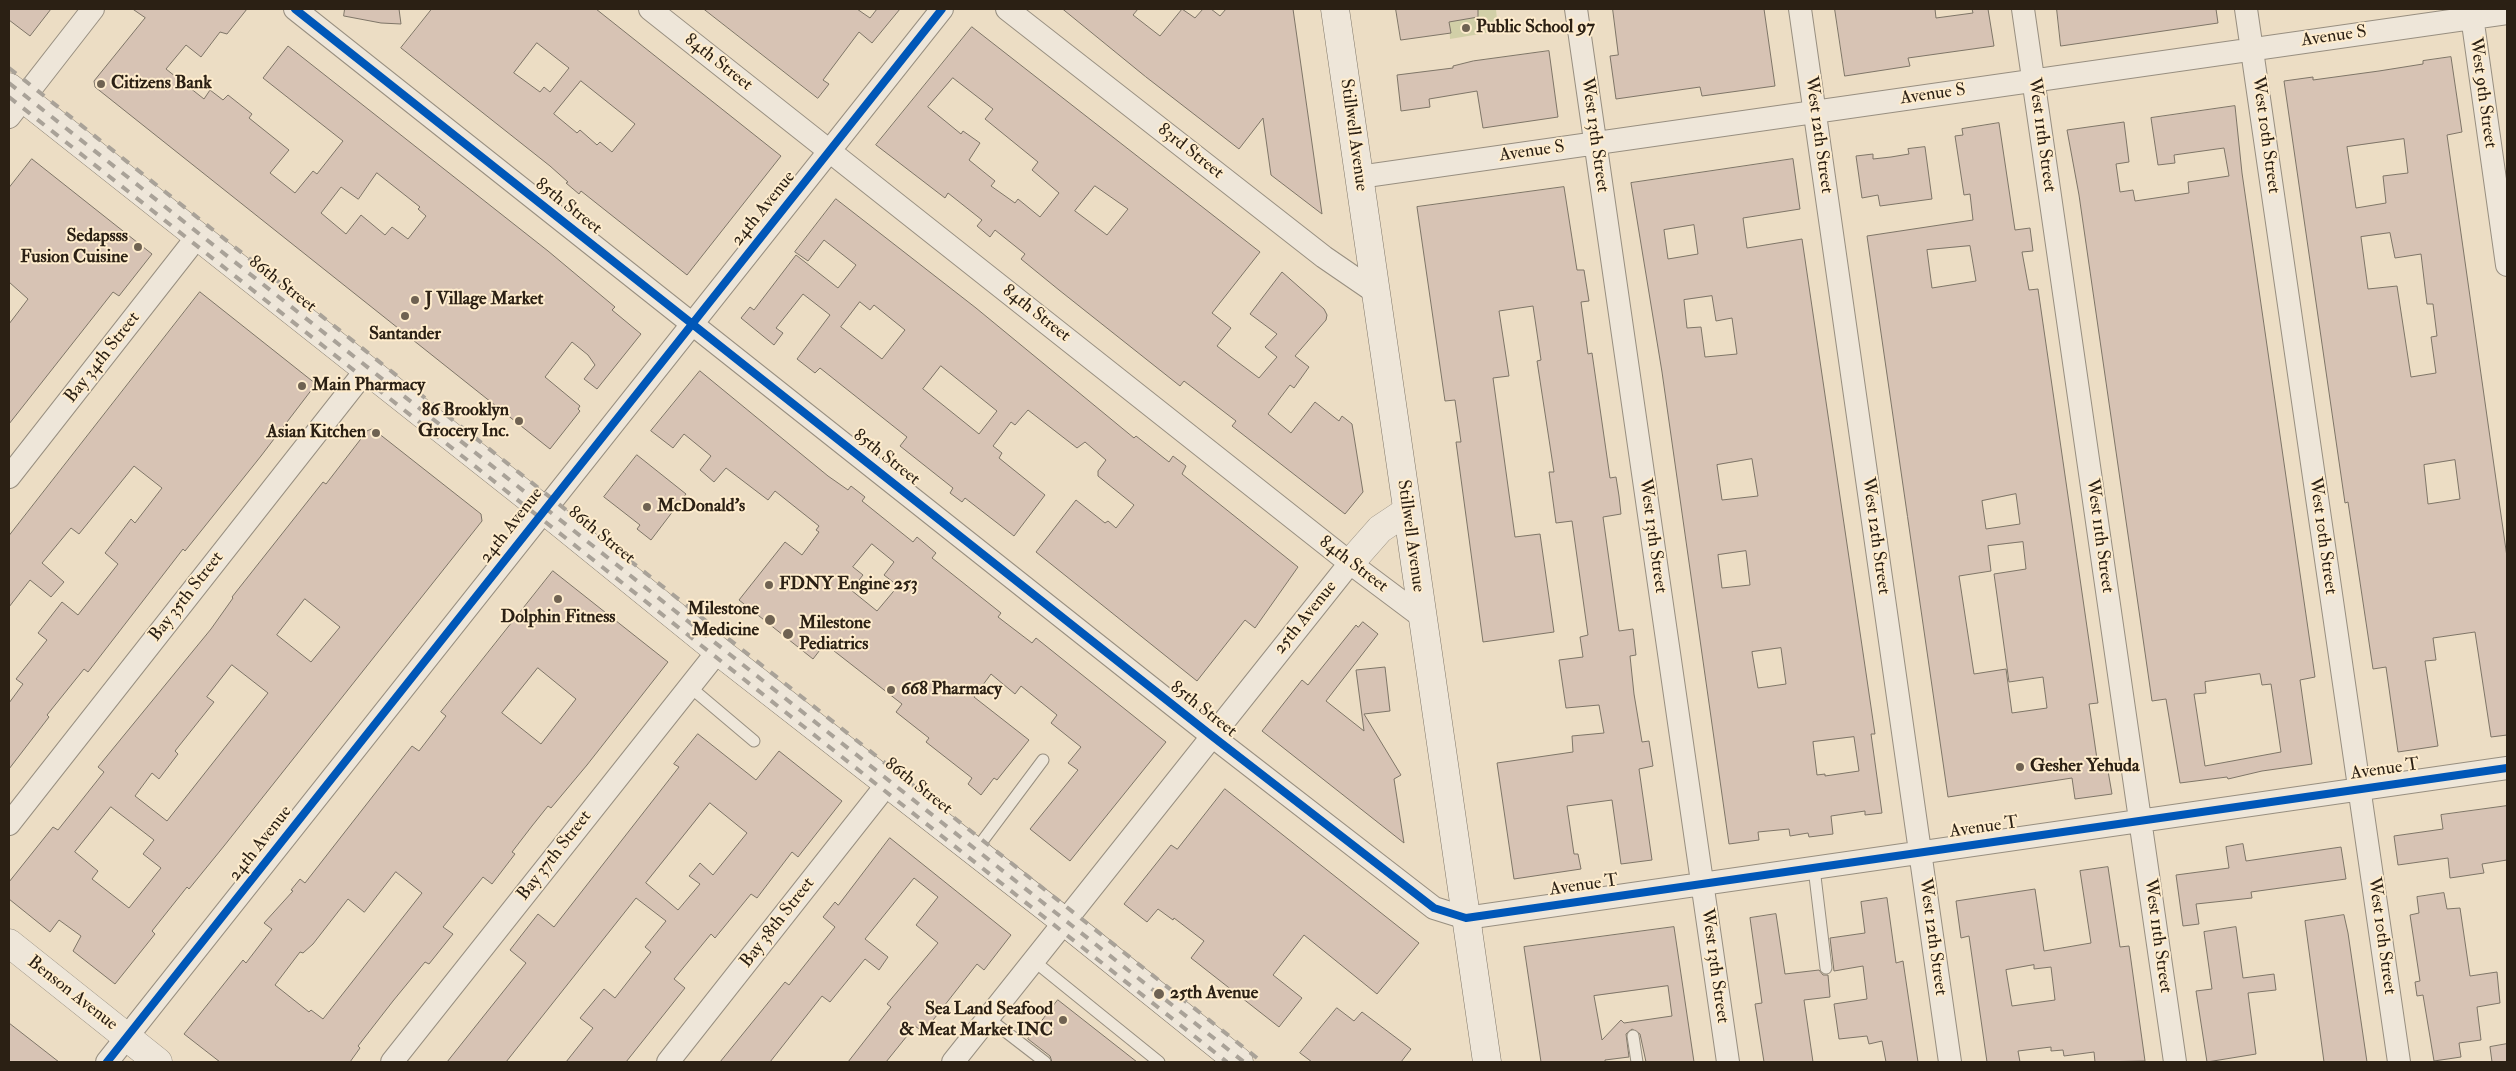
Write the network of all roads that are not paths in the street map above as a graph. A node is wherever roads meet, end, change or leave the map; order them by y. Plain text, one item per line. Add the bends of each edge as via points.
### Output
1 (93, 9) edge
2 (295, 9) edge
3 (650, 9) edge
4 (942, 9) edge
5 (1007, 9) edge
6 (1335, 9) edge
7 (1576, 9) edge
8 (1800, 9) edge
9 (2023, 9) edge
10 (2246, 9) edge
11 (2471, 13) edge
12 (2507, 13) edge
13 (2252, 49) junction
14 (2034, 80) junction
15 (14, 101) edge
16 (1815, 112) junction
17 (1595, 143) junction
18 (830, 151) junction
19 (1360, 177) junction
20 (197, 237) junction
21 (2507, 265) edge
22 (1375, 292) junction
23 (692, 324) junction
24 (366, 370) junction
25 (9, 477) edge
26 (544, 510) junction
27 (1407, 511) junction
28 (1350, 563) junction
29 (1422, 617) junction
30 (718, 651) junction
31 (690, 687) junction
32 (1212, 736) junction
33 (754, 741) dead end
34 (1043, 760) dead end
35 (2507, 768) edge
36 (888, 784) junction
37 (2359, 789) junction
38 (2140, 821) junction
39 (9, 824) edge
40 (974, 851) junction
41 (1920, 853) junction
42 (1814, 868) junction
43 (1702, 884) junction
44 (1466, 918) junction
45 (1065, 922) junction
46 (9, 943) edge
47 (1034, 961) junction
48 (1826, 968) dead end
49 (988, 1018) junction
50 (1633, 1036) dead end
51 (127, 1037) junction
52 (107, 1062) edge
53 (158, 1062) edge
54 (392, 1062) edge
55 (668, 1062) edge
56 (953, 1062) edge
57 (1045, 1062) edge
58 (1159, 1062) edge
59 (1238, 1062) edge
60 (1487, 1062) edge
61 (1637, 1062) edge
62 (1728, 1062) edge
63 (1950, 1062) edge
64 (2175, 1062) edge
65 (2399, 1062) edge

1 - 15 street
2 - 23 street, 85th Street
3 - 18 street, 84th Street
4 - 18 street, 24th Avenue
5 - 22 street, 83rd Street via 1324,257
6 - 19 main road, Stillwell Avenue
7 - 17 street, West 13th Street
8 - 16 street, West 12th Street
9 - 14 street, West 11th Street
10 - 13 street, West 10th Street
11 - 12 street, Avenue S
11 - 13 street, Avenue S
11 - 21 street, West 9th Street
13 - 14 street, Avenue S
13 - 37 street, West 10th Street
14 - 16 street, Avenue S
14 - 38 street, West 11th Street
15 - 20 main road, 86th Street
16 - 17 street, Avenue S
16 - 41 street, West 12th Street
17 - 19 street, Avenue S
17 - 43 street, West 13th Street
18 - 23 street, 24th Avenue
18 - 28 street, 84th Street
19 - 22 main road, Stillwell Avenue
20 - 24 main road, 86th Street
20 - 25 street, Bay 34th Street
22 - 27 main road, Stillwell Avenue
23 - 26 street, 24th Avenue
23 - 32 street, 85th Street
24 - 26 main road, 86th Street
24 - 39 street, Bay 35th Street
26 - 30 main road, 86th Street
26 - 51 street, 24th Avenue
27 - 28 main road, 25th Avenue via 1380,529
27 - 29 main road, Stillwell Avenue
28 - 29 street, 84th Street
28 - 32 street, 25th Avenue
29 - 44 main road, Stillwell Avenue
30 - 31 street, Bay 37th Street
30 - 36 main road, 86th Street
31 - 33 lane
31 - 54 street, Bay 37th Street
32 - 44 street, 85th Street via 1434,908
32 - 45 street, 25th Avenue
34 - 40 lane
35 - 37 street, Avenue T
36 - 40 main road, 86th Street
36 - 55 street, Bay 38th Street
37 - 38 street, Avenue T
37 - 65 street, West 10th Street
38 - 41 street, Avenue T
38 - 64 street, West 11th Street
40 - 45 main road, 86th Street
41 - 42 street, Avenue T
41 - 63 street, West 12th Street
42 - 43 street, Avenue T
42 - 48 lane
43 - 44 street, Avenue T
43 - 62 street, West 13th Street
44 - 60 main road, Stillwell Avenue
45 - 47 street, 25th Avenue
45 - 59 main road, 86th Street
46 - 51 main road, Benson Avenue
47 - 49 street, 25th Avenue
47 - 58 lane
49 - 56 street, 25th Avenue
49 - 57 lane
50 - 61 lane
51 - 52 street, 24th Avenue
51 - 53 main road, Benson Avenue

